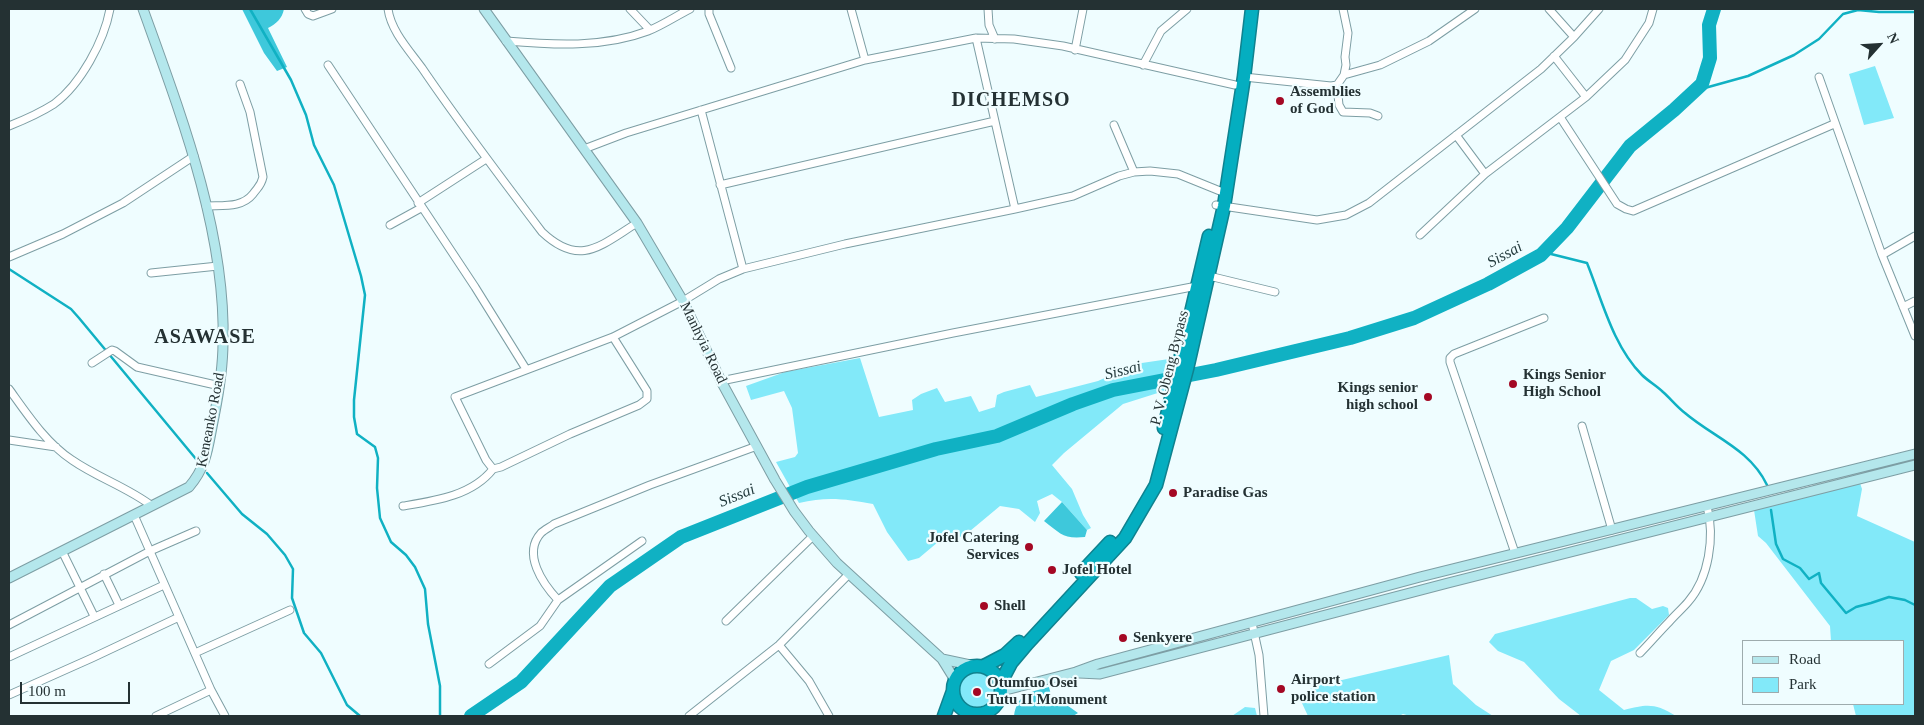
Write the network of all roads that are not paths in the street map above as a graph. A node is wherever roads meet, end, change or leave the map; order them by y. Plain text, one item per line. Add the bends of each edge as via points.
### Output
1 (110, 9) edge
2 (143, 9) edge
3 (306, 9) edge
4 (332, 9) edge
5 (388, 9) edge
6 (484, 9) edge
7 (630, 9) edge
8 (690, 9) edge
9 (709, 9) edge
10 (851, 9) edge
11 (988, 9) edge
12 (1084, 9) edge
13 (1187, 9) edge
14 (1244, 9) edge
15 (1252, 9) edge
16 (1343, 9) edge
17 (1475, 9) edge
18 (1548, 9) edge
19 (1599, 9) edge
20 (1653, 9) edge
21 (650, 30) junction
22 (1574, 37) junction
23 (976, 38) junction
24 (995, 39) junction
25 (506, 40) junction
26 (1075, 50) junction
27 (1554, 56) junction
28 (865, 60) junction
29 (1143, 65) junction
30 (328, 66) dead end
31 (731, 68) dead end
32 (1344, 75) junction
33 (1819, 77) dead end
34 (1239, 81) junction
35 (240, 84) dead end
36 (1337, 85) junction
37 (1586, 97) junction
38 (701, 110) junction
39 (1378, 116) dead end
40 (1560, 117) junction
41 (995, 121) junction
42 (1834, 124) junction
43 (1114, 125) dead end
44 (9, 126) edge
45 (1456, 135) junction
46 (584, 149) junction
47 (194, 156) junction
48 (486, 159) junction
49 (1134, 172) junction
50 (1485, 174) junction
51 (720, 185) junction
52 (1220, 191) junction
53 (420, 205) junction
54 (206, 206) junction
55 (1220, 206) junction
56 (1015, 209) junction
57 (637, 223) junction
58 (390, 225) dead end
59 (1420, 235) dead end
60 (1915, 236) edge
61 (1882, 254) junction
62 (9, 257) edge
63 (218, 266) junction
64 (743, 269) junction
65 (151, 274) dead end
66 (1209, 276) junction
67 (1197, 286) junction
68 (1275, 292) dead end
69 (683, 301) junction
70 (1915, 301) edge
71 (1903, 307) junction
72 (1544, 318) dead end
73 (1915, 336) edge
74 (614, 337) junction
75 (92, 363) dead end
76 (526, 369) junction
77 (1180, 376) junction
78 (721, 381) junction
79 (220, 386) junction
80 (9, 389) edge
81 (1582, 426) dead end
82 (9, 440) edge
83 (757, 446) junction
84 (56, 447) junction
85 (1915, 454) edge
86 (1915, 465) edge
87 (493, 469) junction
88 (152, 506) junction
89 (403, 506) dead end
90 (1707, 506) junction
91 (134, 515) junction
92 (1710, 518) junction
93 (1612, 530) junction
94 (196, 531) dead end
95 (813, 536) junction
96 (642, 541) dead end
97 (62, 551) junction
98 (150, 551) junction
99 (1515, 553) junction
100 (104, 574) junction
101 (849, 574) junction
102 (9, 578) edge
103 (164, 584) junction
104 (79, 587) junction
105 (558, 600) junction
106 (119, 605) junction
107 (290, 610) dead end
108 (94, 616) junction
109 (179, 617) junction
110 (726, 621) dead end
111 (1252, 623) junction
112 (9, 625) edge
113 (1254, 634) junction
114 (779, 645) junction
115 (195, 652) junction
116 (1640, 654) dead end
117 (9, 657) edge
118 (942, 659) junction
119 (489, 664) dead end
120 (979, 666) junction
121 (1076, 672) junction
122 (954, 685) junction
123 (1001, 687) junction
124 (211, 690) junction
125 (9, 695) edge
126 (970, 715) edge
127 (156, 716) edge
128 (225, 716) edge
129 (689, 716) edge
130 (828, 716) edge
131 (944, 716) edge
132 (1264, 716) edge

1 - 44 street via 99,45 72,86 54,104
2 - 47 street, Keneanko Road
3 - 4 street via 313,16
5 - 48 street via 396,31
6 - 25 street, Manhyia Road
7 - 21 street
8 - 21 street
9 - 31 street
10 - 28 street
11 - 24 street via 989,25
12 - 26 street
13 - 29 street via 1160,31
14 - 34 highway, P. V. Obeng Bypass
15 - 34 highway, P. V. Obeng Bypass
16 - 32 street via 1348,33
17 - 32 street via 1429,41 1380,65
18 - 22 street
19 - 22 street
20 - 37 street via 1649,23 1625,60
21 - 25 street via 596,43
22 - 27 street
23 - 24 street
23 - 28 street
23 - 41 street
24 - 26 street via 1014,39
25 - 46 street, Manhyia Road
26 - 29 street
27 - 37 street
27 - 45 street
28 - 38 street
29 - 34 street
30 - 53 street
32 - 36 street
33 - 42 street
34 - 36 street
34 - 52 highway, P. V. Obeng Bypass
34 - 55 highway, P. V. Obeng Bypass
35 - 54 street via 250,112 263,177 261,187 240,204
36 - 39 street via 1343,112
37 - 40 street
38 - 46 street
38 - 51 street
40 - 42 street via 1617,204 1633,210
40 - 50 street
41 - 51 street
41 - 56 street
42 - 61 street
43 - 49 street
45 - 50 street
45 - 55 street via 1369,204 1346,215 1317,220
46 - 57 street, Manhyia Road
47 - 54 street, Keneanko Road
47 - 62 street via 123,203
48 - 53 street
48 - 57 street via 542,232 566,248 589,251
49 - 52 street via 1178,174
49 - 56 street via 1073,196
50 - 59 street
51 - 64 street
52 - 55 highway, P. V. Obeng Bypass
53 - 58 street
53 - 76 street
54 - 63 street, Keneanko Road
55 - 66 highway, P. V. Obeng Bypass
55 - 67 highway, P. V. Obeng Bypass
56 - 64 street
57 - 69 street, Manhyia Road
60 - 61 street
61 - 71 street
63 - 65 street
63 - 79 street, Keneanko Road via 223,341
64 - 69 street
66 - 68 street
66 - 77 highway, P. V. Obeng Bypass
67 - 77 highway, P. V. Obeng Bypass
67 - 78 street
69 - 74 street
69 - 78 street, Manhyia Road
70 - 71 street
71 - 73 street
72 - 99 street via 1450,358
74 - 76 street
74 - 87 street via 647,391 647,399
75 - 79 street via 109,352 137,367
76 - 87 street via 455,397
77 - 120 highway, P. V. Obeng Bypass via 1149,482 1118,533 1015,647
77 - 123 highway, P. V. Obeng Bypass via 1156,485 1124,538 1010,664
78 - 83 street, Manhyia Road
79 - 88 street, Keneanko Road via 205,462 199,475 189,487
80 - 84 street
81 - 93 street
82 - 84 street
83 - 95 street, Manhyia Road via 774,480
83 - 105 street via 650,485 554,524 541,533 535,544 535,561 543,582
84 - 88 street via 73,461 138,495
85 - 90 street
86 - 92 street
87 - 89 street via 487,477 456,494
88 - 91 street, Keneanko Road
90 - 92 street
90 - 93 street
91 - 97 street, Keneanko Road
91 - 98 street
92 - 113 street
92 - 116 street via 1708,558 1696,591
93 - 99 street
94 - 98 street
95 - 101 street, Manhyia Road
95 - 110 street
96 - 105 street
97 - 102 street, Keneanko Road
97 - 104 street
98 - 100 street
98 - 103 street
99 - 111 street
100 - 104 street
100 - 106 street
101 - 114 street
101 - 118 street, Manhyia Road
103 - 106 street
103 - 109 street
104 - 108 street
104 - 112 street
105 - 119 street via 540,626
106 - 108 street
107 - 115 street
108 - 117 street
109 - 115 street
109 - 125 street
111 - 113 street
111 - 121 street
113 - 121 street via 1100,674
113 - 132 street
114 - 129 street
114 - 130 street via 808,681
115 - 124 street
118 - 120 street
118 - 122 street
120 - 122 highway via 960,673
120 - 123 highway via 996,674
121 - 123 street
122 - 126 highway via 955,701
122 - 131 highway
123 - 126 highway via 1001,698 995,707 986,713
124 - 127 street
124 - 128 street

